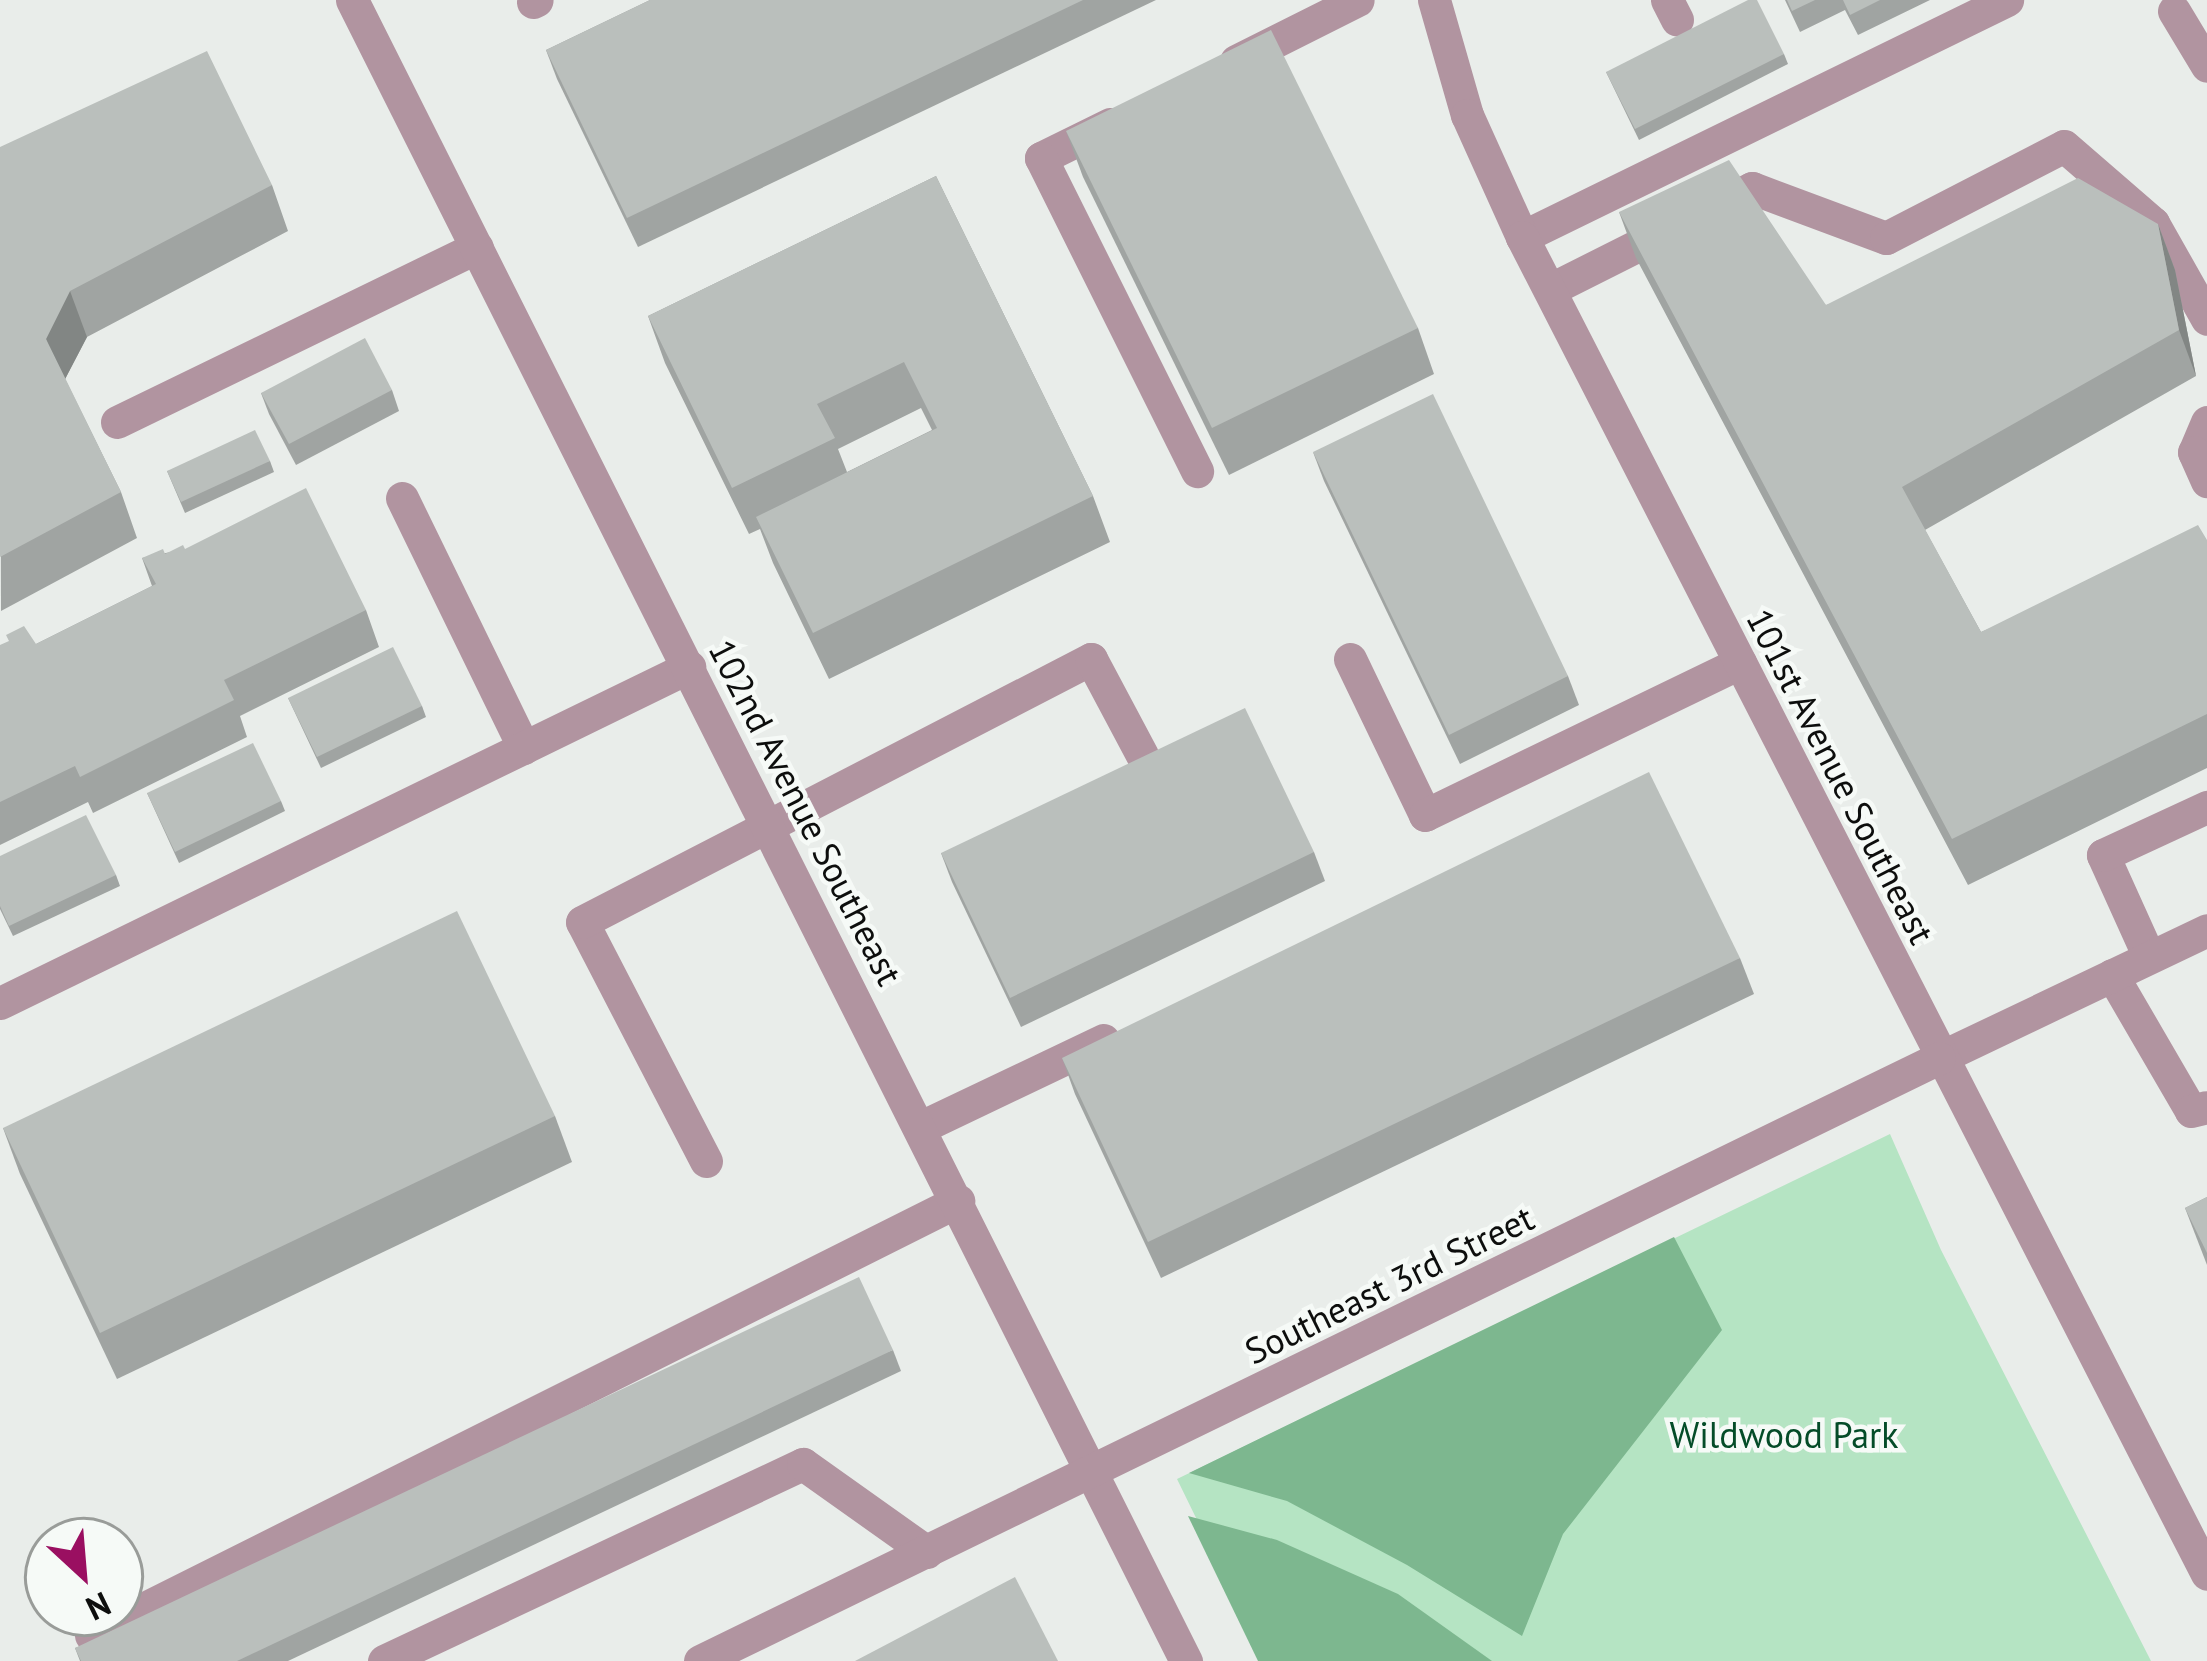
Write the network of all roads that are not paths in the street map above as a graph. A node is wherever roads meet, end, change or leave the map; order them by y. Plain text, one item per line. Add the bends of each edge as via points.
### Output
1 (352, 0) edge
2 (1358, 0) edge
3 (1434, 0) edge
4 (2007, 0) edge
5 (2174, 11) dead end
6 (2207, 66) edge
7 (1210, 74) edge
8 (1147, 106) edge
9 (1522, 237) junction
10 (477, 247) junction
11 (1551, 289) junction
12 (2207, 319) edge
13 (117, 422) dead end
14 (2207, 422) edge
15 (1197, 471) edge
16 (2207, 481) edge
17 (402, 498) dead end
18 (1350, 658) dead end
19 (1740, 663) junction
20 (689, 667) junction
21 (524, 748) junction
22 (1142, 755) edge
23 (2207, 807) edge
24 (769, 825) junction
25 (2207, 930) edge
26 (2149, 957) junction
27 (2112, 975) junction
28 (0, 1003) edge
29 (1126, 1029) edge
30 (1940, 1058) junction
31 (2207, 1107) edge
32 (921, 1127) junction
33 (706, 1161) dead end
34 (958, 1201) junction
35 (1092, 1472) junction
36 (927, 1552) junction
37 (2207, 1574) edge
38 (144, 1608) edge
39 (384, 1661) edge
40 (700, 1661) edge
41 (1186, 1661) edge

1 - 10 street, 102nd Avenue Southeast
2 - 7 street
3 - 9 street, 101st Avenue Southeast via 1467,115
4 - 9 street
5 - 6 street
8 - 15 street via 1041,158
9 - 11 street, 101st Avenue Southeast
10 - 13 street
10 - 20 street, 102nd Avenue Southeast
11 - 12 street via 1752,188 1886,238 2064,146 2153,223
11 - 19 street, 101st Avenue Southeast
14 - 16 street via 2194,452
17 - 21 street
18 - 19 street via 1425,815
19 - 30 street, 101st Avenue Southeast
20 - 21 street
20 - 24 street, 102nd Avenue Southeast
21 - 28 street
22 - 24 street via 1091,659
23 - 26 street via 2103,855
24 - 32 street, 102nd Avenue Southeast
24 - 33 street via 582,922
25 - 26 street, Southeast 3rd Street
26 - 27 street, Southeast 3rd Street
27 - 30 street, Southeast 3rd Street
27 - 31 street via 2191,1111
29 - 32 street
30 - 35 street, Southeast 3rd Street
30 - 37 street, 101st Avenue Southeast
32 - 34 street, 102nd Avenue Southeast
34 - 35 street, 102nd Avenue Southeast
34 - 38 street
35 - 36 street, Southeast 3rd Street
35 - 41 street, 102nd Avenue Southeast
36 - 39 street via 803,1464
36 - 40 street, Southeast 3rd Street

